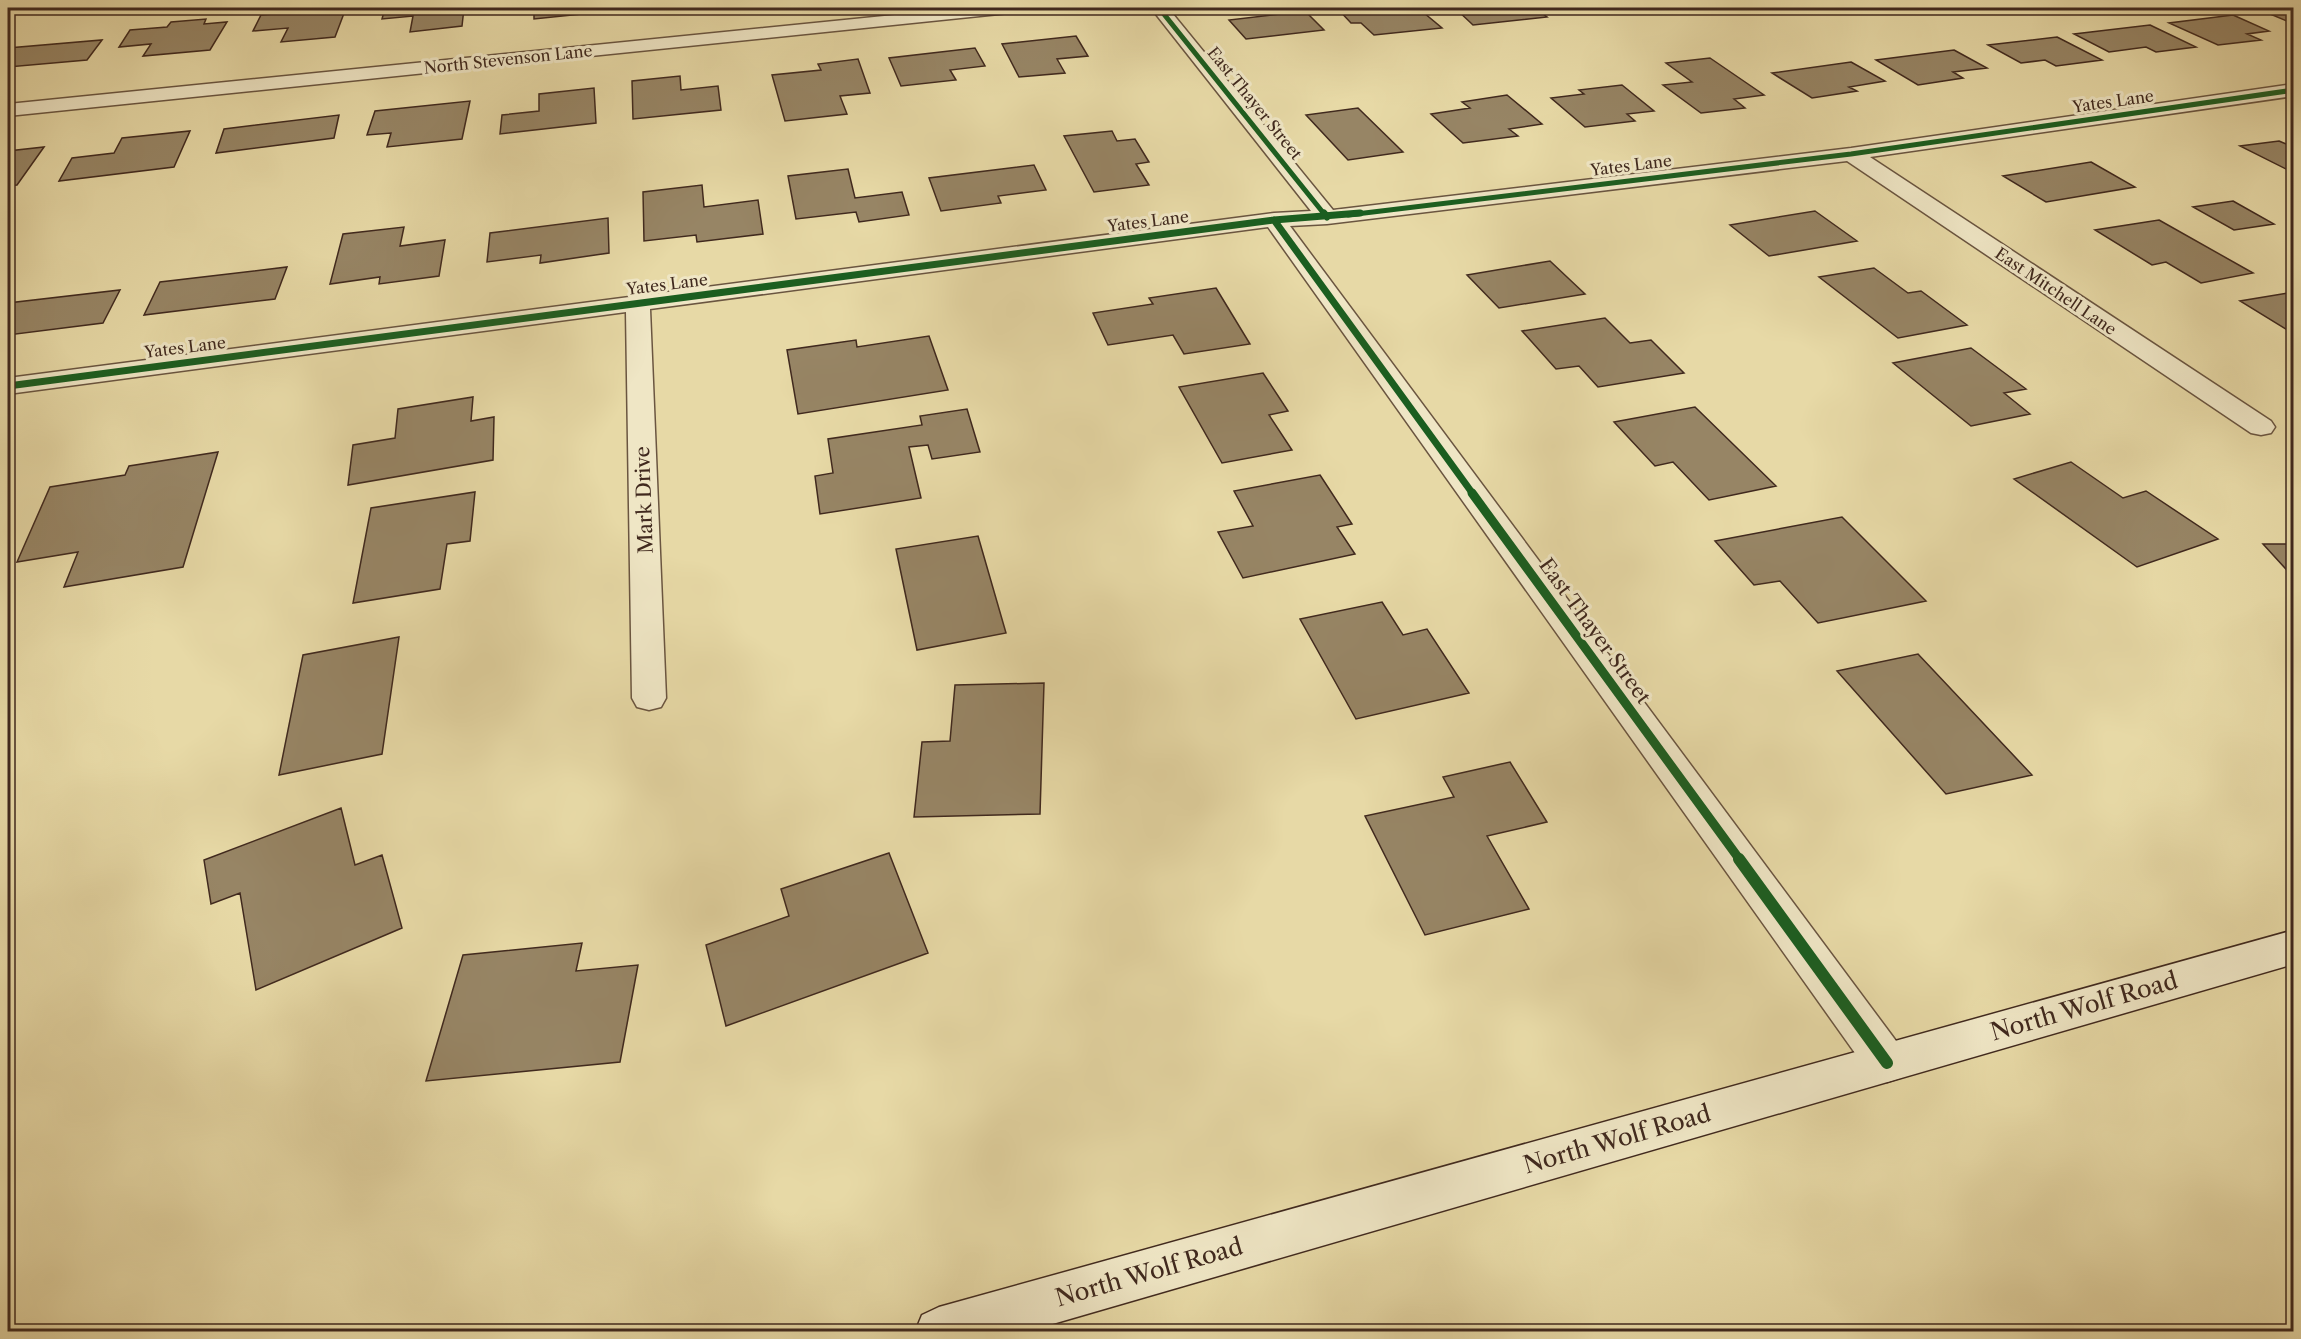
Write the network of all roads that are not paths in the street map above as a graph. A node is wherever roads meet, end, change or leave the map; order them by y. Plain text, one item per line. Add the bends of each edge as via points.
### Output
1 (1009, 8) edge
2 (1159, 8) edge
3 (2294, 90) edge
4 (8, 110) edge
5 (1851, 154) junction
6 (1327, 217) junction
7 (1274, 220) junction
8 (638, 303) junction
9 (8, 386) edge
10 (2261, 427) dead end
11 (649, 698) dead end
12 (2294, 946) edge
13 (1887, 1063) junction
14 (939, 1332) edge

1 - 4 street, North Stevenson Lane
2 - 6 street, East Thayer Street
3 - 5 street, Yates Lane
5 - 6 street, Yates Lane
5 - 10 street, East Mitchell Lane
6 - 7 street, Yates Lane
7 - 8 street, Yates Lane
7 - 13 street, East Thayer Street
8 - 9 street, Yates Lane
8 - 11 street, Mark Drive
12 - 13 street, North Wolf Road
13 - 14 street, North Wolf Road

